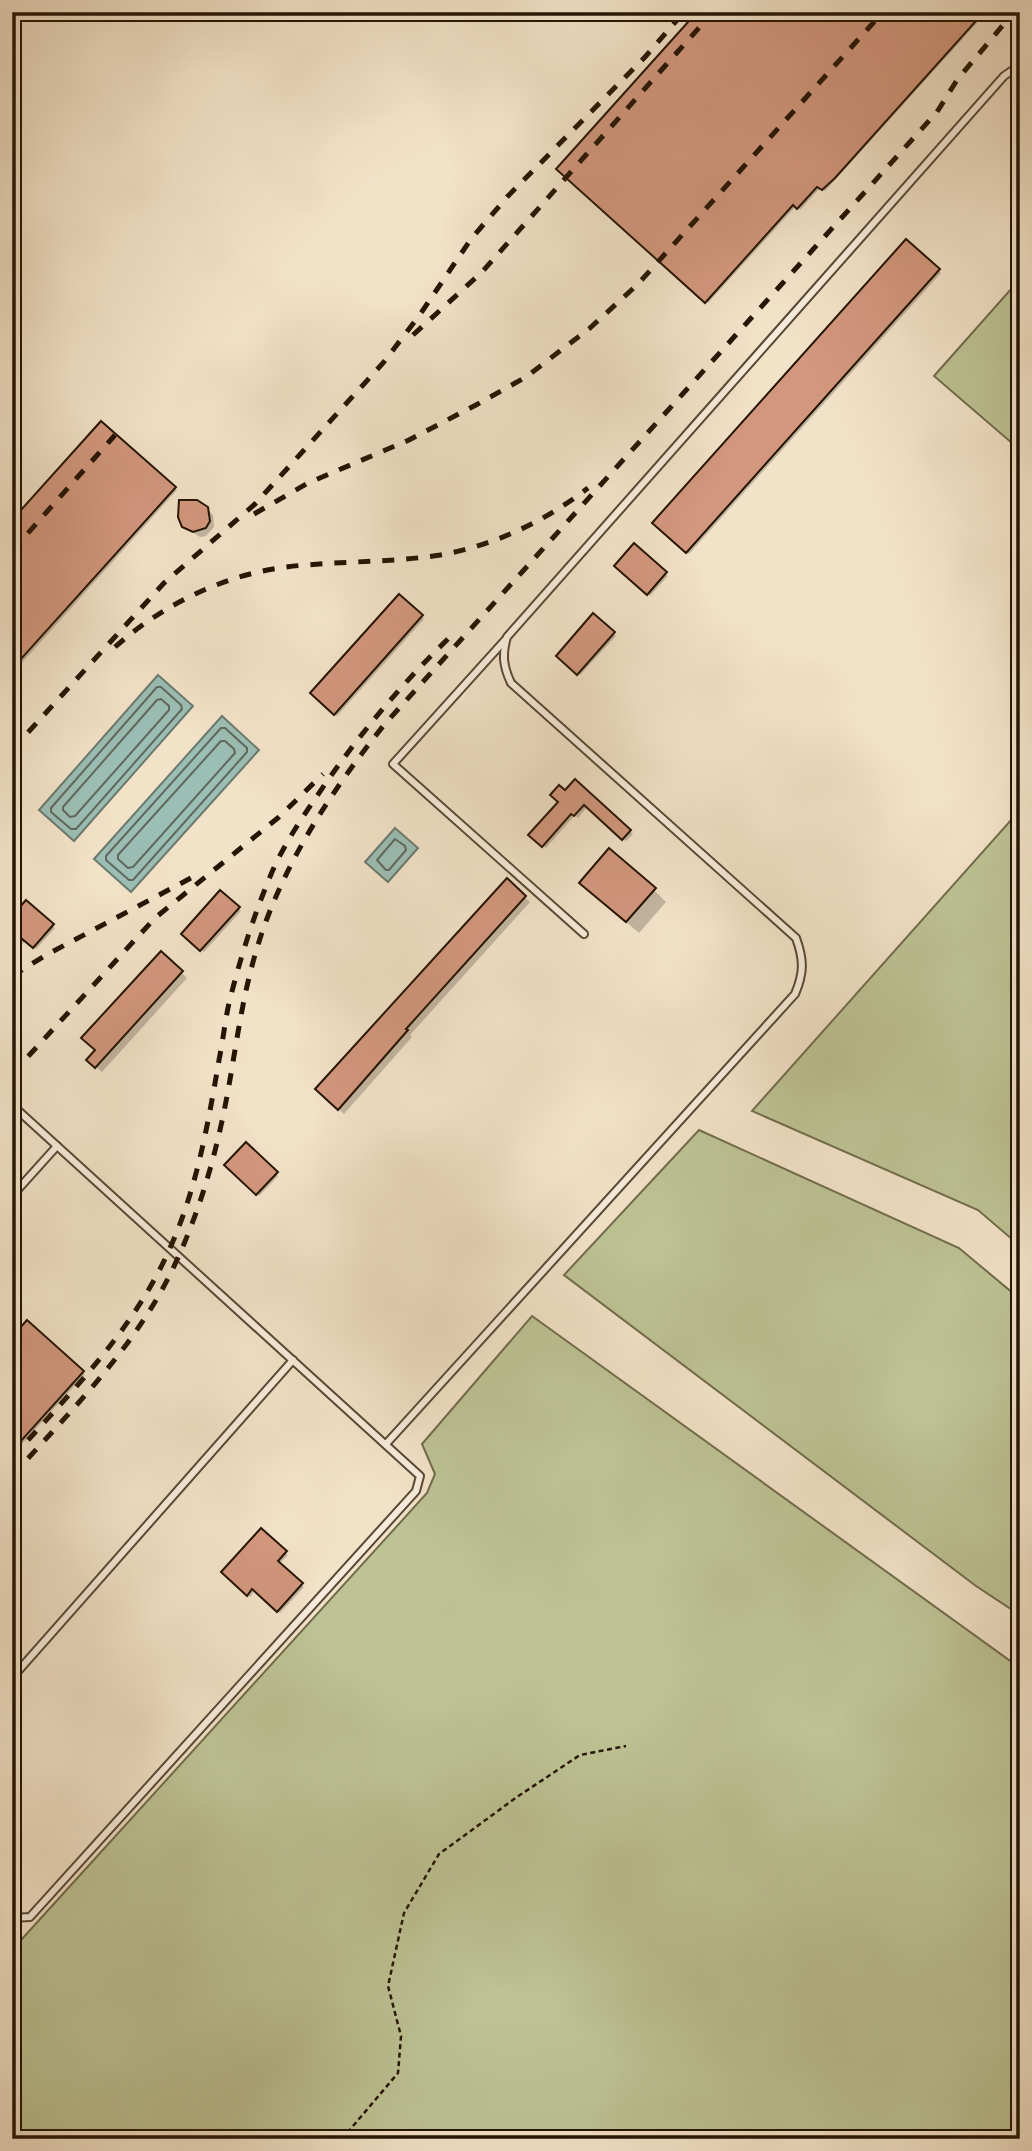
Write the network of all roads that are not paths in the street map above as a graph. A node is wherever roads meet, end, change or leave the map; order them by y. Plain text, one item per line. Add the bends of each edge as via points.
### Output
1 (1020, 65) edge
2 (507, 637) junction
3 (584, 934) dead end
4 (12, 1105) edge
5 (57, 1146) junction
6 (12, 1196) edge
7 (293, 1360) junction
8 (386, 1444) junction
9 (12, 1678) edge
10 (12, 1918) edge

1 - 2 lane via 1004,76
2 - 3 lane via 393,764
2 - 8 lane via 503,653 511,683 796,938 803,956 803,975 795,994
4 - 5 lane
5 - 6 lane
5 - 7 lane
7 - 8 lane
7 - 9 lane
8 - 10 lane via 420,1476 416,1491 30,1917

